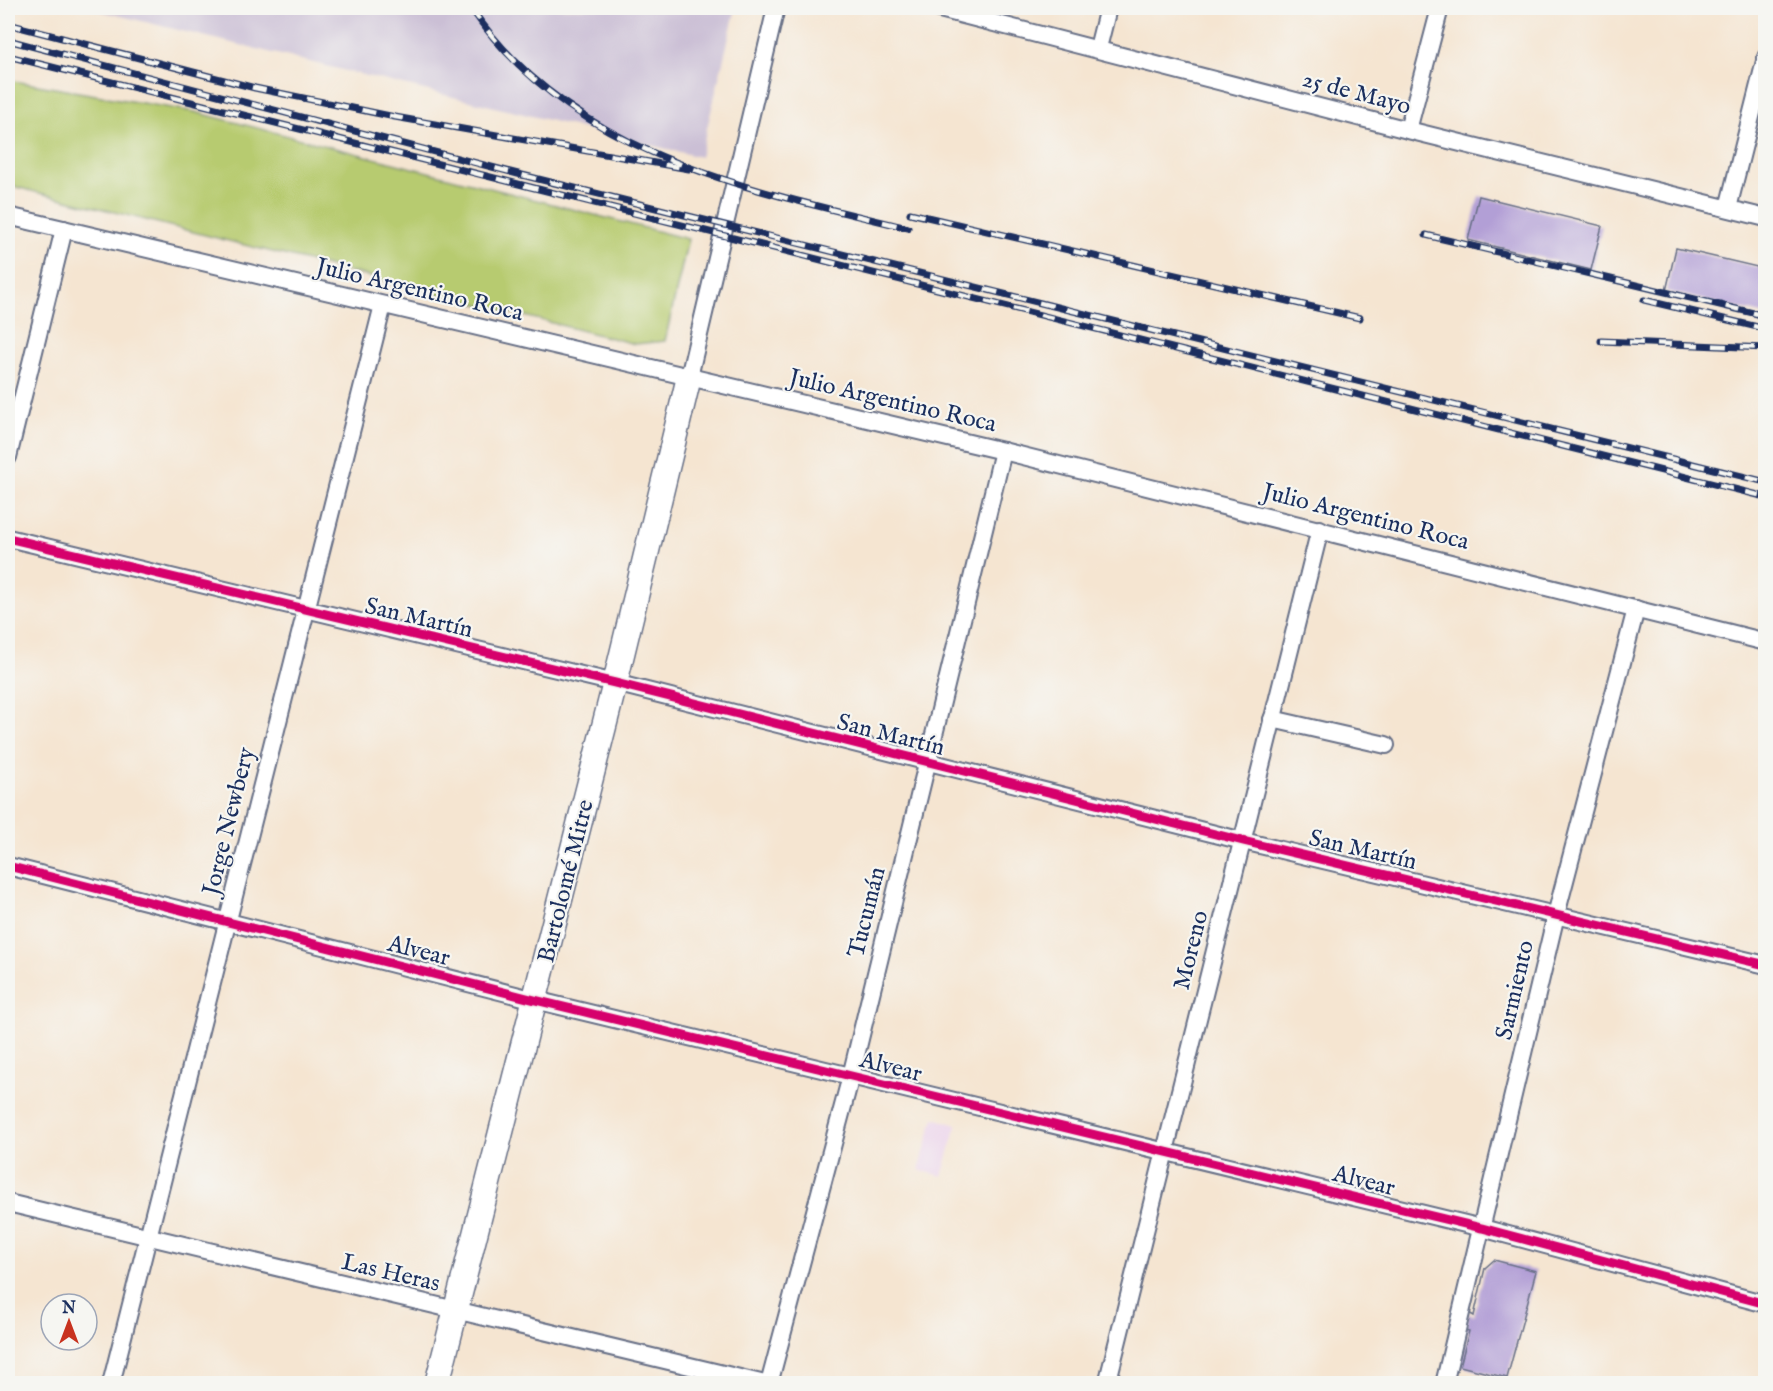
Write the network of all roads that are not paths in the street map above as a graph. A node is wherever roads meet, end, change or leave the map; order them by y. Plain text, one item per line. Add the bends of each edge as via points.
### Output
1 (776, 8) edge
2 (936, 8) edge
3 (1108, 8) edge
4 (1440, 8) edge
5 (1098, 48) junction
6 (1766, 57) edge
7 (1408, 130) junction
8 (1728, 208) junction
9 (8, 216) edge
10 (1766, 218) edge
11 (64, 230) junction
12 (383, 305) junction
13 (689, 377) junction
14 (1003, 451) junction
15 (8, 457) edge
16 (1320, 529) junction
17 (8, 538) edge
18 (1636, 609) junction
19 (306, 610) junction
20 (1766, 642) edge
21 (615, 683) junction
22 (1272, 719) junction
23 (1386, 745) dead end
24 (926, 763) junction
25 (1243, 841) junction
26 (8, 867) edge
27 (1556, 915) junction
28 (228, 922) junction
29 (1766, 965) edge
30 (535, 1000) junction
31 (851, 1076) junction
32 (1165, 1151) junction
33 (8, 1203) edge
34 (1482, 1228) junction
35 (148, 1239) junction
36 (1766, 1304) edge
37 (454, 1311) junction
38 (111, 1383) edge
39 (437, 1383) edge
40 (767, 1383) edge
41 (1107, 1383) edge
42 (1443, 1383) edge

1 - 13 street
2 - 5 street, 25 de Mayo
3 - 5 street
4 - 7 street
5 - 7 street, 25 de Mayo
6 - 8 street
7 - 8 street, 25 de Mayo
8 - 10 street, 25 de Mayo
9 - 11 street, Julio Argentino Roca
11 - 12 street, Julio Argentino Roca
11 - 15 street
12 - 13 street, Julio Argentino Roca
12 - 19 street, Jorge Newbery
13 - 14 street, Julio Argentino Roca
13 - 21 main road, Bartolomé Mitre
14 - 16 street, Julio Argentino Roca
14 - 24 street, Tucumán
16 - 18 street, Julio Argentino Roca
16 - 22 street, Moreno
17 - 19 street, San Martín
18 - 20 street, Julio Argentino Roca
18 - 27 street, Sarmiento
19 - 21 street, San Martín
19 - 28 street, Jorge Newbery
21 - 24 street, San Martín
21 - 30 main road, Bartolomé Mitre
22 - 23 street
22 - 25 street, Moreno
24 - 25 street, San Martín
24 - 31 street, Tucumán
25 - 27 street, San Martín
25 - 32 street, Moreno
26 - 28 street, Alvear
27 - 29 street, San Martín
27 - 34 street, Sarmiento
28 - 30 street, Alvear
28 - 35 street, Jorge Newbery
30 - 31 street, Alvear
30 - 37 main road, Bartolomé Mitre
31 - 32 street, Alvear
31 - 40 street, Tucumán
32 - 34 street, Alvear
32 - 41 street, Moreno
33 - 35 street, Las Heras
34 - 36 street, Alvear
34 - 42 street, Sarmiento
35 - 37 street, Las Heras
35 - 38 street, Jorge Newbery
37 - 39 main road, Bartolomé Mitre
37 - 40 street, Las Heras

